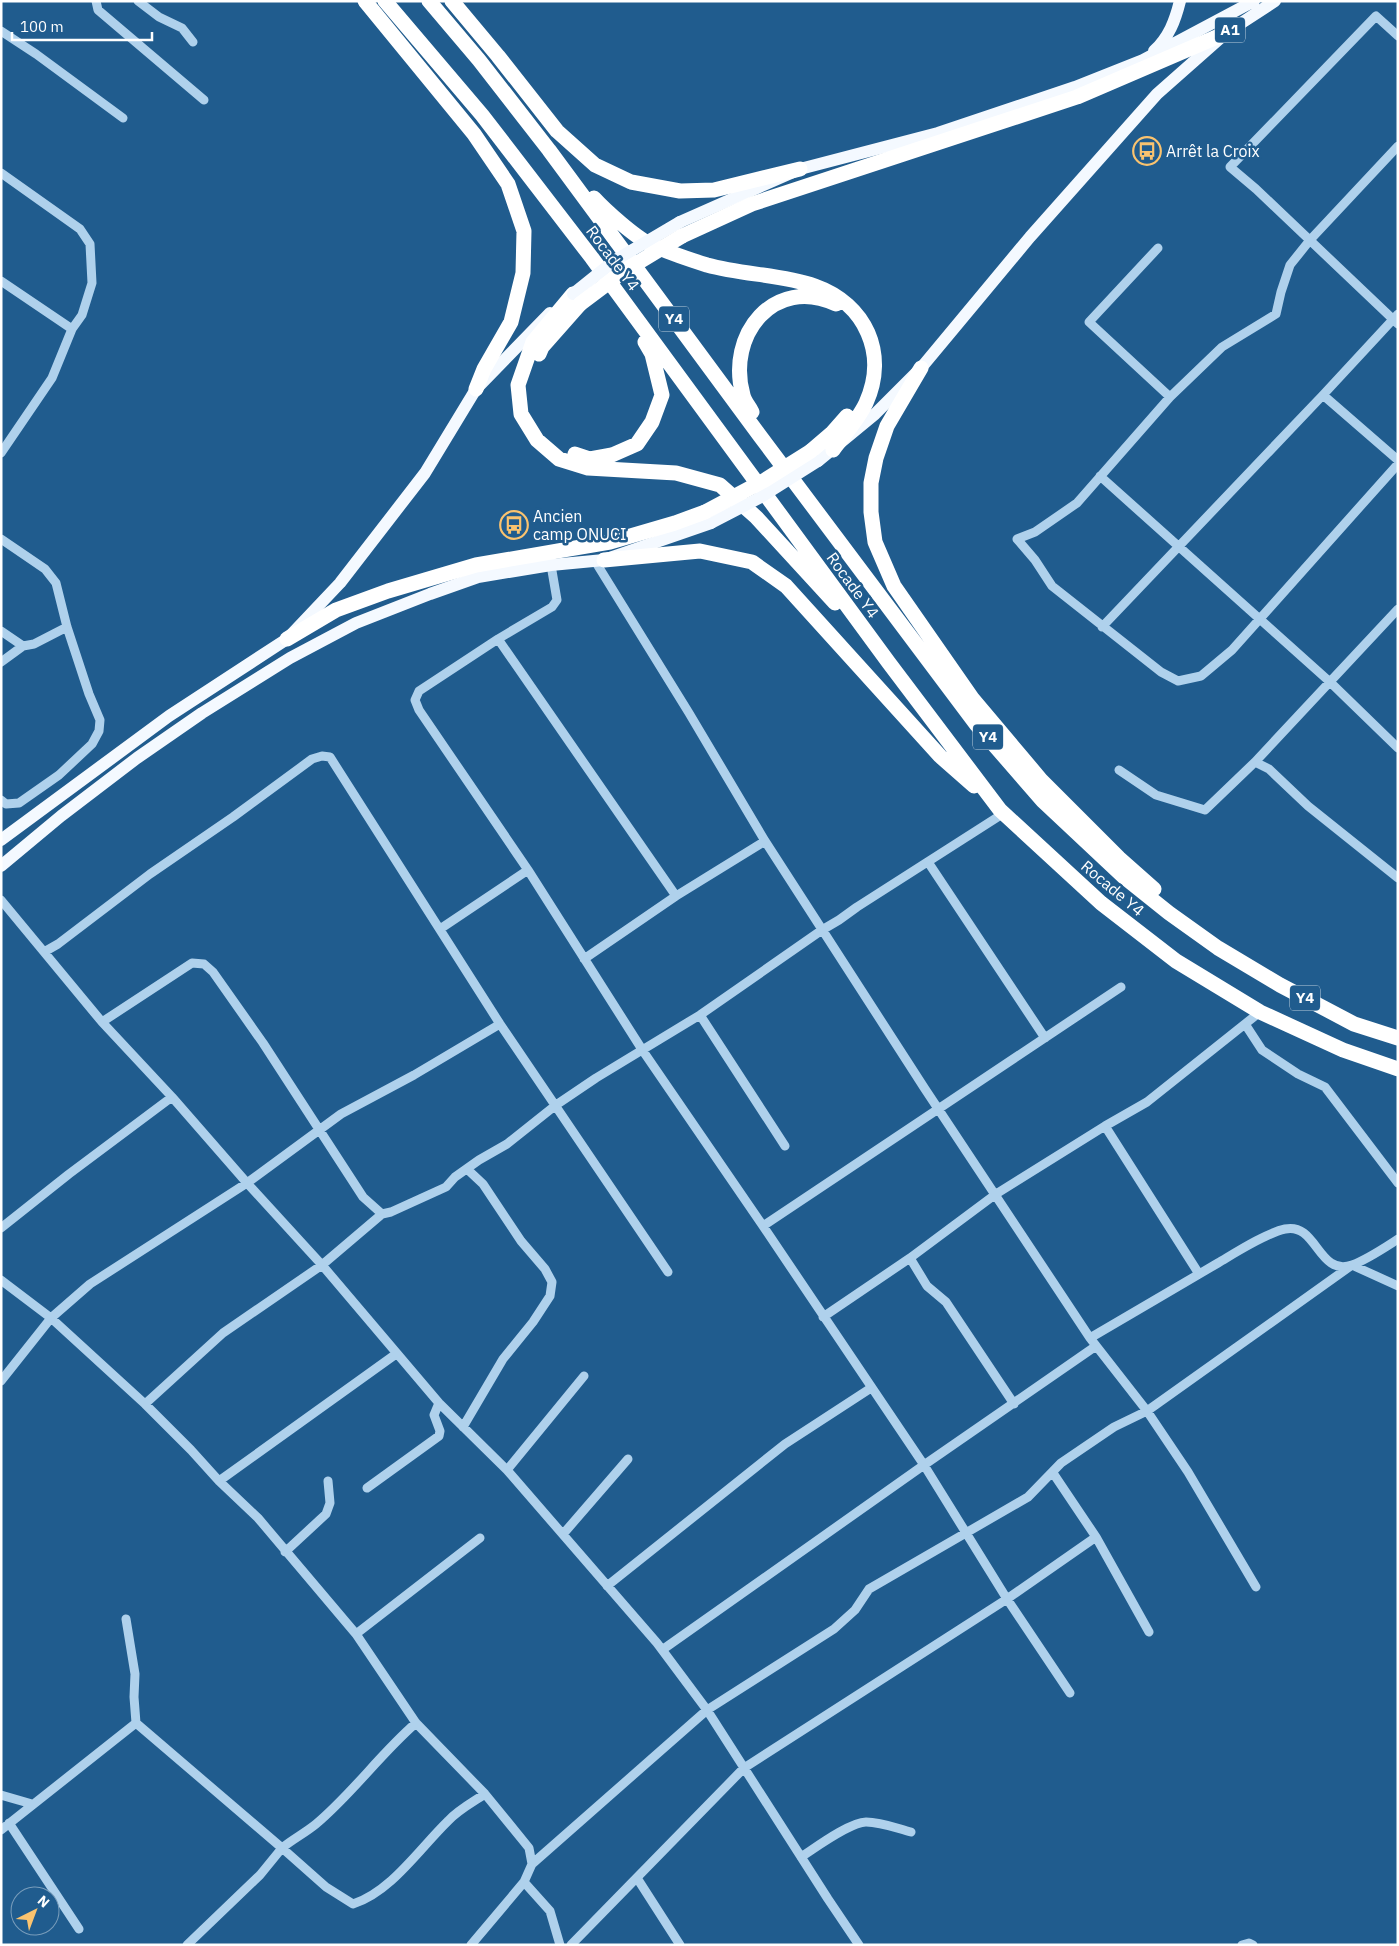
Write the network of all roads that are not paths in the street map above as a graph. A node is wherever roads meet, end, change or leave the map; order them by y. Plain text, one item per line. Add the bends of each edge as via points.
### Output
1 (96, 1) edge
2 (138, 1) edge
3 (364, 1) edge
4 (384, 1) edge
5 (429, 1) edge
6 (452, 1) edge
7 (1180, 1) edge
8 (1275, 1) edge
9 (1249, 4) edge
10 (1, 32) edge
11 (1226, 33) junction
12 (1398, 36) edge
13 (192, 42) dead end
14 (1144, 60) junction
15 (204, 100) dead end
16 (123, 118) dead end
17 (1398, 146) edge
18 (550, 150) junction
19 (800, 169) junction
20 (1, 173) edge
21 (681, 229) junction
22 (1310, 240) junction
23 (1158, 248) dead end
24 (592, 258) junction
25 (1, 281) edge
26 (577, 299) junction
27 (1396, 319) edge
28 (72, 329) junction
29 (921, 368) junction
30 (476, 389) junction
31 (1323, 395) junction
32 (1170, 397) junction
33 (833, 450) junction
34 (1, 453) edge
35 (814, 456) junction
36 (1398, 460) edge
37 (1398, 464) edge
38 (1100, 476) junction
39 (799, 487) junction
40 (708, 517) junction
41 (1, 539) edge
42 (1178, 548) junction
43 (599, 560) junction
44 (551, 565) junction
45 (1398, 609) edge
46 (1260, 619) junction
47 (67, 627) junction
48 (1102, 627) junction
49 (1, 630) edge
50 (287, 639) junction
51 (498, 639) junction
52 (22, 646) junction
53 (1, 662) edge
54 (889, 663) junction
55 (1330, 682) junction
56 (1398, 748) edge
57 (1255, 762) junction
58 (1119, 770) dead end
59 (1, 800) edge
60 (1002, 812) junction
61 (1, 840) edge
62 (765, 841) junction
63 (928, 862) junction
64 (1, 866) edge
65 (528, 870) junction
66 (1398, 878) edge
67 (676, 896) junction
68 (1, 900) edge
69 (440, 929) junction
70 (822, 930) junction
71 (1218, 948) junction
72 (44, 952) junction
73 (584, 958) junction
74 (1122, 988) dead end
75 (1260, 1012) junction
76 (700, 1015) junction
77 (102, 1022) junction
78 (500, 1024) junction
79 (1245, 1024) junction
80 (1045, 1038) junction
81 (1398, 1038) edge
82 (642, 1051) junction
83 (1398, 1069) edge
84 (172, 1097) junction
85 (556, 1105) junction
86 (938, 1108) junction
87 (1105, 1126) junction
88 (320, 1130) junction
89 (785, 1146) dead end
90 (467, 1169) junction
91 (247, 1183) junction
92 (1398, 1183) edge
93 (996, 1194) junction
94 (382, 1214) junction
95 (763, 1226) junction
96 (1, 1228) edge
97 (1398, 1238) edge
98 (910, 1258) junction
99 (322, 1265) junction
100 (1352, 1265) junction
101 (668, 1272) dead end
102 (1199, 1274) junction
103 (1, 1280) edge
104 (1398, 1286) edge
105 (823, 1317) junction
106 (51, 1318) junction
107 (1090, 1338) junction
108 (1096, 1346) junction
109 (396, 1354) junction
110 (584, 1376) dead end
111 (1, 1380) edge
112 (871, 1388) junction
113 (439, 1403) junction
114 (145, 1404) junction
115 (1014, 1404) junction
116 (1147, 1411) junction
117 (462, 1428) junction
118 (628, 1458) dead end
119 (924, 1465) junction
120 (507, 1470) junction
121 (1053, 1473) junction
122 (219, 1481) junction
123 (328, 1481) dead end
124 (367, 1488) dead end
125 (564, 1533) junction
126 (966, 1533) junction
127 (1096, 1537) junction
128 (480, 1538) dead end
129 (285, 1552) junction
130 (607, 1586) junction
131 (1256, 1587) dead end
132 (1007, 1599) junction
133 (126, 1619) dead end
134 (1149, 1632) dead end
135 (356, 1634) junction
136 (662, 1650) junction
137 (1070, 1693) dead end
138 (707, 1710) junction
139 (136, 1723) junction
140 (416, 1723) junction
141 (744, 1768) junction
142 (485, 1794) junction
143 (1, 1795) edge
144 (32, 1804) junction
145 (9, 1823) junction
146 (1, 1830) edge
147 (911, 1832) dead end
148 (282, 1848) junction
149 (801, 1857) junction
150 (532, 1864) junction
151 (637, 1878) junction
152 (524, 1882) junction
153 (79, 1929) dead end
154 (187, 1945) edge
155 (471, 1945) edge
156 (560, 1945) edge
157 (571, 1945) edge
158 (680, 1945) edge
159 (859, 1945) edge
160 (1242, 1945) edge
161 (1252, 1945) edge

1 - 15 street via 98,10
2 - 13 street via 159,17 182,28
3 - 30 highway via 474,134 508,184 524,231 523,274 511,322
4 - 24 highway, Rocade Y4 / Y4 via 482,115
5 - 18 highway, Rocade Y4 / Y4
6 - 19 highway via 556,132 595,164 631,182 680,191 714,190
7 - 14 main road via 1174,23 1162,43
8 - 11 main road, A1
9 - 14 main road
10 - 16 street
11 - 21 highway via 1077,97
11 - 29 main road, A1 via 1157,94 1030,237
12 - 22 street via 1376,16 1230,167
14 - 19 main road via 938,133
17 - 22 street
18 - 33 highway via 603,208 649,244 707,265 816,287 840,298 855,312 871,336 876,366 866,402
18 - 39 highway, Rocade Y4 / Y4
19 - 21 main road
20 - 28 street via 80,229 90,244 92,283 82,315
21 - 26 highway, bridge via 624,271
22 - 27 street
22 - 32 street via 1290,265 1276,314 1222,347
23 - 32 street via 1089,322
24 - 26 highway via 652,354 662,394 652,422 637,444 612,455 590,459 563,451 543,435 530,412 528,385 542,347
24 - 54 highway, Rocade Y4 / Y4
25 - 28 street
26 - 30 main road via 538,324
26 - 54 highway via 532,342 518,385 522,414 537,440 559,459 588,468 676,473 720,485 756,517
27 - 31 street
28 - 34 street via 52,378
29 - 33 main road
29 - 71 highway via 887,426 871,483 875,542 894,586 972,698 1041,780 1119,858
30 - 50 main road via 426,473 340,583
31 - 36 street
31 - 42 street
32 - 38 street
33 - 35 main road
35 - 39 highway via 860,397 866,366 862,340 848,317 835,304 811,297 783,299 765,310 749,328 741,349 738,372 743,397
35 - 40 highway, bridge via 765,480
37 - 46 street
38 - 42 street
38 - 48 street via 1077,503 1035,532 1017,539 1052,586
39 - 71 highway, Rocade Y4 / Y4 via 976,724 1043,801 1124,877
40 - 43 main road
40 - 50 highway via 610,542 476,565 336,610
41 - 47 street via 50,574 56,583
42 - 46 street
42 - 48 street
43 - 44 main road
43 - 60 highway via 700,551 752,562 786,586 940,756
43 - 62 street
44 - 51 street via 557,600 552,607
44 - 64 main road via 478,577 430,594 356,623 290,658 137,758
45 - 55 street
46 - 48 street via 1232,650 1201,676 1178,681 1161,672
46 - 55 street
47 - 52 street via 34,644
47 - 59 street via 100,720 99,731 92,744 43,787 18,803 6,804
49 - 52 street
50 - 61 main road via 169,716
51 - 65 street via 419,691 415,700
51 - 67 street
52 - 53 street
54 - 60 highway, Rocade Y4 / Y4
55 - 56 street
55 - 57 street
57 - 58 street via 1205,810 1156,796
57 - 66 street via 1269,769 1308,806
60 - 63 street
60 - 75 highway, Rocade Y4 / Y4 via 1100,903 1176,961
62 - 67 street
62 - 70 street
63 - 70 street
63 - 80 street
65 - 69 street
65 - 73 street
67 - 73 street
68 - 72 street
69 - 72 street via 330,757 322,756 312,759
69 - 78 street
70 - 76 street
70 - 86 street
71 - 81 highway, Rocade Y4 / Y4 via 1354,1024
72 - 77 street
73 - 82 street
74 - 80 street
75 - 79 street
75 - 83 highway, Rocade Y4 / Y4 via 1343,1050
76 - 82 street
76 - 89 street
77 - 84 street
77 - 88 street via 192,963 204,964 263,1043
78 - 85 street
78 - 88 street via 342,1114
79 - 87 street via 1147,1102
79 - 92 street via 1262,1050 1325,1087
80 - 86 street
82 - 85 street
82 - 95 street
84 - 91 street
84 - 96 street
85 - 90 street via 507,1144
85 - 101 street
86 - 93 street
86 - 95 street
87 - 93 street
87 - 102 street
88 - 91 street
88 - 94 street via 348,1177
90 - 94 street via 439,1191
90 - 117 street via 483,1184 552,1282 550,1296 503,1359
91 - 99 street
91 - 106 street via 90,1284
93 - 98 street
93 - 107 street
94 - 99 street
95 - 105 street
97 - 100 street
98 - 105 street
98 - 115 street via 927,1286 946,1302
99 - 109 street
99 - 114 street via 223,1333
100 - 102 street via 1333,1265 1304,1232 1290,1228 1252,1243
100 - 104 street
100 - 116 street
102 - 107 street
103 - 106 street
105 - 112 street
106 - 111 street
106 - 114 street
107 - 108 street
108 - 115 street
108 - 116 street
109 - 113 street
109 - 122 street
110 - 120 street
112 - 119 street
112 - 130 street via 785,1444
113 - 117 street
113 - 124 street via 434,1415 439,1436
114 - 122 street
115 - 119 street
116 - 121 street via 1114,1427 1061,1463
116 - 131 street via 1188,1472
117 - 120 street
118 - 125 street
119 - 126 street
119 - 136 street
120 - 125 street
121 - 126 street via 1028,1498
121 - 127 street
122 - 129 street via 258,1518
123 - 129 street via 330,1503 326,1514
125 - 130 street
126 - 132 street
126 - 138 street via 869,1589 855,1610 834,1629
127 - 132 street
127 - 134 street
128 - 135 street
129 - 135 street
130 - 136 street
132 - 137 street
132 - 141 street
133 - 139 street via 135,1674
135 - 140 street
136 - 138 street
138 - 141 street
138 - 150 street
139 - 144 street
139 - 148 street
140 - 142 street
140 - 148 street via 316,1824
141 - 149 street
141 - 151 street
142 - 148 street via 450,1819 390,1882 365,1900 353,1904 326,1887
142 - 150 street via 529,1848
143 - 144 street
144 - 145 street
145 - 146 street
145 - 153 street
147 - 149 street via 863,1822 832,1836
148 - 154 street via 260,1876
149 - 159 street
150 - 152 street
151 - 157 street
151 - 158 street
152 - 155 street
152 - 156 street via 550,1911
160 - 161 street via 1249,1942

